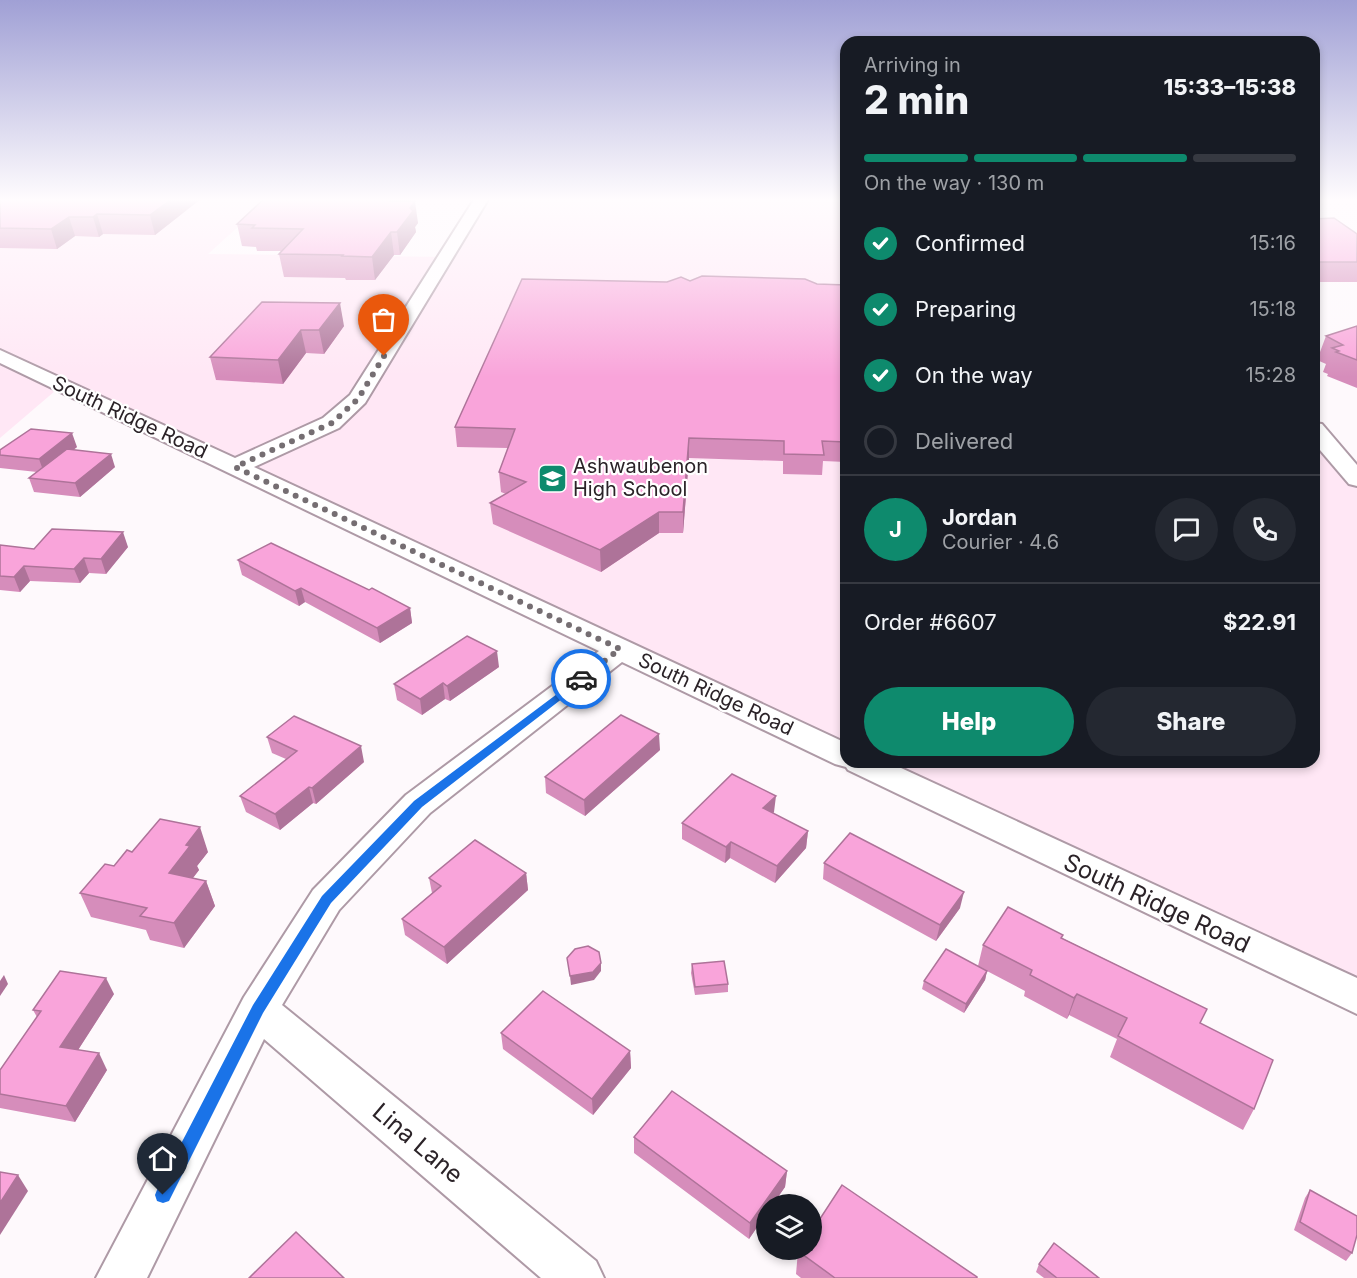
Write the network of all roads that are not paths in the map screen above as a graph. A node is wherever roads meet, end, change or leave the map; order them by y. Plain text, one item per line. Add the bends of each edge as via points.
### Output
1 (445, 258) edge
2 (0, 356) edge
3 (1320, 436) edge
4 (235, 467) junction
5 (1357, 479) edge
6 (620, 649) junction
7 (840, 753) edge
8 (872, 768) edge
9 (1357, 997) edge
10 (258, 1009) junction
11 (120, 1278) edge
12 (579, 1278) edge

1 - 4 street via 358,399 332,423
2 - 4 street, South Ridge Road
3 - 5 street
4 - 6 street, South Ridge Road
6 - 7 street, South Ridge Road
6 - 10 street via 418,804 326,900
8 - 9 street, South Ridge Road
10 - 11 street
10 - 12 street, Lina Lane

